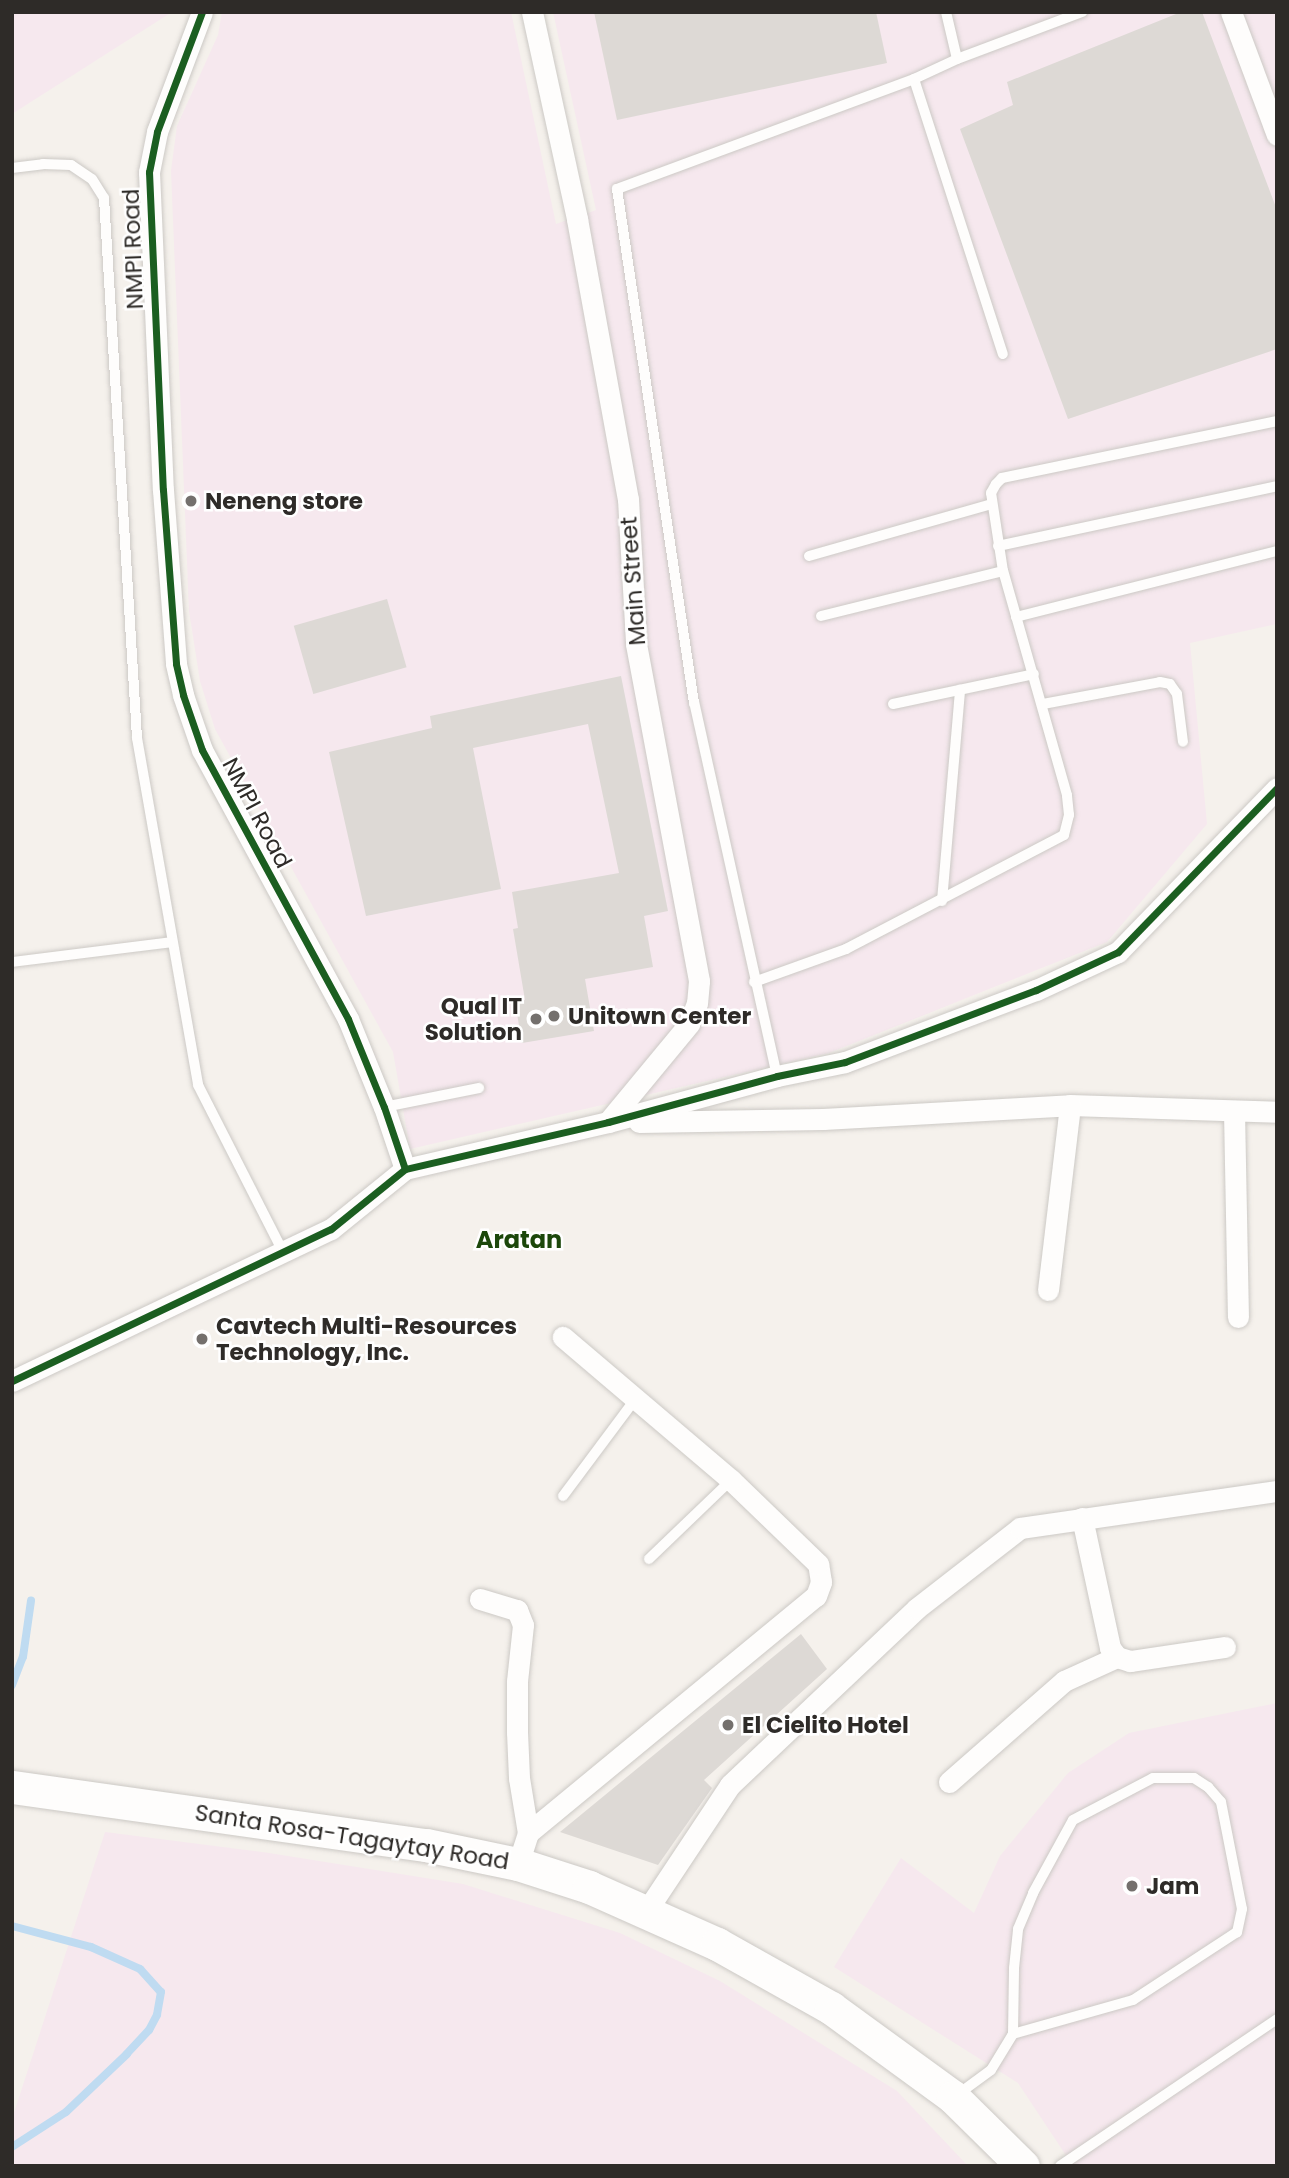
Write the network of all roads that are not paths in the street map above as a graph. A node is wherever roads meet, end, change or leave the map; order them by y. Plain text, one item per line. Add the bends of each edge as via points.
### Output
1 (202, 12) edge
2 (532, 12) edge
3 (946, 12) edge
4 (1082, 12) edge
5 (1231, 12) edge
6 (957, 59) junction
7 (915, 79) junction
8 (1277, 135) edge
9 (12, 168) edge
10 (1003, 354) dead end
11 (1277, 421) edge
12 (1277, 486) edge
13 (992, 504) junction
14 (999, 546) junction
15 (1277, 551) edge
16 (809, 556) dead end
17 (1003, 570) junction
18 (821, 616) dead end
19 (1016, 617) junction
20 (1034, 674) junction
21 (960, 690) junction
22 (893, 704) dead end
23 (1043, 704) junction
24 (1183, 742) dead end
25 (1277, 788) edge
26 (942, 901) junction
27 (172, 942) junction
28 (12, 962) edge
29 (754, 982) junction
30 (777, 1076) junction
31 (479, 1088) dead end
32 (1070, 1105) junction
33 (384, 1107) junction
34 (1234, 1111) junction
35 (1277, 1112) edge
36 (608, 1122) junction
37 (405, 1169) junction
38 (283, 1252) junction
39 (1048, 1290) dead end
40 (1238, 1317) dead end
41 (563, 1336) dead end
42 (12, 1381) edge
43 (636, 1398) junction
44 (731, 1480) junction
45 (1277, 1490) edge
46 (563, 1496) dead end
47 (1082, 1518) junction
48 (649, 1559) dead end
49 (480, 1599) dead end
50 (1225, 1647) dead end
51 (1117, 1657) junction
52 (949, 1783) dead end
53 (12, 1787) edge
54 (528, 1833) junction
55 (518, 1864) junction
56 (647, 1910) junction
57 (1277, 2019) edge
58 (1013, 2034) junction
59 (953, 2097) junction
60 (1023, 2166) edge
61 (1060, 2166) edge

1 - 33 street, NMPI Road via 157,132 149,172 176,663 202,750 348,1019
2 - 36 street, Main Street via 577,219 628,499 636,644 699,981 689,1024
3 - 6 lane
4 - 6 lane
5 - 8 street
6 - 7 lane
7 - 10 lane
7 - 29 lane via 617,189 694,703
9 - 27 lane via 71,165 92,179 104,198 137,738
11 - 13 lane via 1002,478 991,493
12 - 14 lane
13 - 14 lane
13 - 16 lane
14 - 17 lane
15 - 19 lane
17 - 18 lane
17 - 19 lane
19 - 20 lane
20 - 21 lane
20 - 23 lane
21 - 22 lane
21 - 26 lane
23 - 24 lane via 1160,682 1170,684 1177,694
23 - 26 lane via 1067,795 1064,835
25 - 30 street via 1118,952 1036,990 845,1062
26 - 29 lane via 846,949
27 - 28 lane
27 - 38 lane via 198,1085
29 - 30 lane
30 - 36 street
31 - 33 lane
32 - 34 street
32 - 36 street via 823,1119
32 - 39 street
33 - 37 street, NMPI Road
34 - 35 street
34 - 40 street
36 - 37 street
37 - 38 street via 331,1229
38 - 42 street
41 - 43 street
43 - 44 street
43 - 46 lane
44 - 48 lane
44 - 54 street via 818,1564 821,1582 816,1596
45 - 47 street
47 - 51 street via 1110,1648
47 - 56 street via 1020,1528 917,1608 730,1785
49 - 54 street via 517,1610 523,1625 517,1732
50 - 51 street via 1130,1661
51 - 52 street via 1064,1681
53 - 55 main road, Santa Rosa-Tagaytay Road via 380,1838
54 - 55 street
55 - 56 main road, Santa Rosa-Tagaytay Road
56 - 59 main road, Santa Rosa-Tagaytay Road via 831,2008
57 - 61 lane
58 - 58 lane via 1018,1929 1073,1820 1153,1778 1194,1778 1208,1787 1220,1802 1242,1909 1237,1932 1133,2000
58 - 59 lane via 991,2070
59 - 60 main road, Santa Rosa-Tagaytay Road

